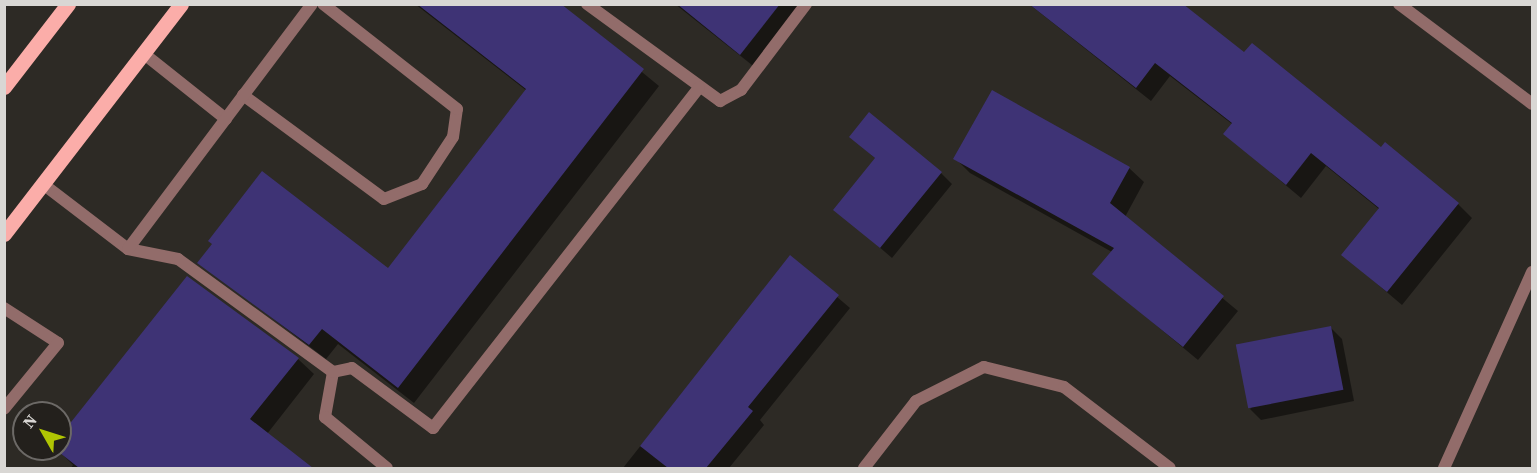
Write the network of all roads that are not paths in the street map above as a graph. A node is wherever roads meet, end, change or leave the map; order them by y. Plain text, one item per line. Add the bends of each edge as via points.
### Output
1 (68, 4) edge
2 (181, 4) edge
3 (312, 4) edge
4 (323, 4) edge
5 (587, 4) edge
6 (806, 4) edge
7 (1399, 4) edge
8 (143, 54) junction
9 (4, 87) edge
10 (699, 87) junction
11 (243, 95) junction
12 (1533, 104) edge
13 (226, 119) junction
14 (43, 184) junction
15 (4, 234) edge
16 (128, 249) junction
17 (1533, 272) edge
18 (4, 308) edge
19 (333, 372) junction
20 (4, 409) edge
21 (387, 468) edge
22 (864, 468) edge
23 (1170, 468) edge
24 (1444, 468) edge

1 - 9 main road
2 - 8 main road
3 - 11 street
4 - 11 street via 457,109 453,137 422,184 384,200
5 - 10 street
6 - 10 street via 741,90 720,102
7 - 12 street
8 - 13 street
8 - 14 main road
10 - 19 street via 433,428 352,368
11 - 13 street
13 - 16 street
14 - 15 main road
14 - 16 street
16 - 19 street via 178,259
17 - 24 street
18 - 20 street via 58,343
19 - 21 street via 325,417
22 - 23 street via 916,401 984,367 1064,387

